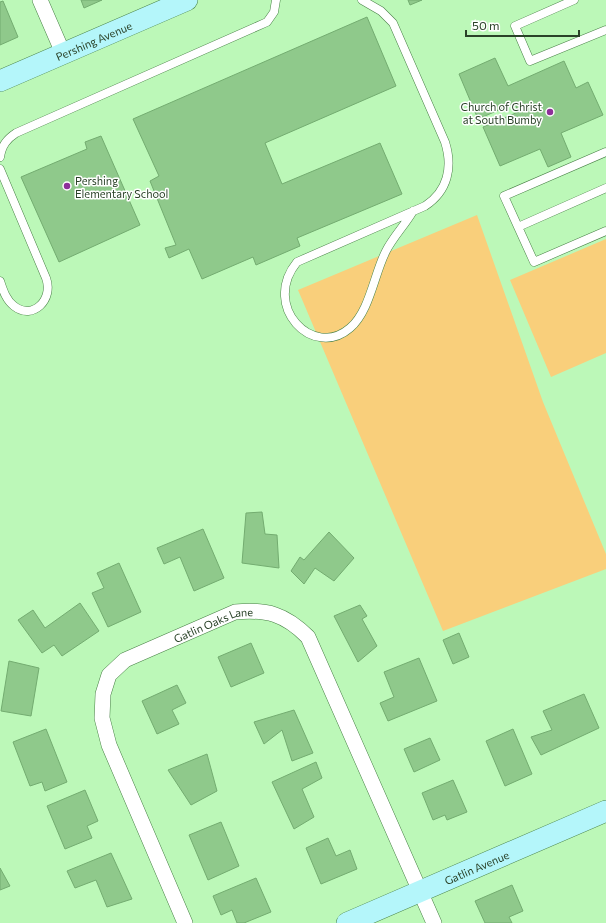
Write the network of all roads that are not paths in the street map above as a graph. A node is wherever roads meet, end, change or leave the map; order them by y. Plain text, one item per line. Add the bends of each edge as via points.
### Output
1 (40, 0) edge
2 (187, 0) edge
3 (276, 0) edge
4 (362, 0) edge
5 (574, 0) edge
6 (606, 30) edge
7 (63, 53) junction
8 (0, 81) edge
9 (16, 133) junction
10 (0, 138) edge
11 (606, 152) edge
12 (0, 157) edge
13 (0, 169) edge
14 (606, 188) edge
15 (413, 211) junction
16 (518, 227) junction
17 (606, 231) edge
18 (0, 282) edge
19 (606, 811) edge
20 (421, 891) junction
21 (185, 923) edge
22 (347, 923) edge
23 (434, 923) edge

1 - 7 street
2 - 7 street, Pershing Avenue
3 - 9 lane via 274,12 267,22
4 - 15 lane via 381,11 393,24 448,150 450,164 444,184 434,200
5 - 6 lane via 515,26 530,61
7 - 8 street, Pershing Avenue
9 - 10 lane
9 - 12 lane via 7,139
11 - 16 lane via 504,196
13 - 18 lane via 48,283 48,294 39,307 20,309 10,302
14 - 16 lane
15 - 15 lane via 297,262 286,279 284,291 285,303 294,322 301,329 319,337 340,334 350,329 362,314 385,253
16 - 17 lane via 534,262
19 - 20 street, Gatlin Avenue
20 - 21 street, Gatlin Oaks Lane via 308,637 294,624 274,613 254,610 235,612 125,660 109,675 103,694 102,718 109,745
20 - 22 street, Gatlin Avenue
20 - 23 street, Gatlin Oaks Lane

